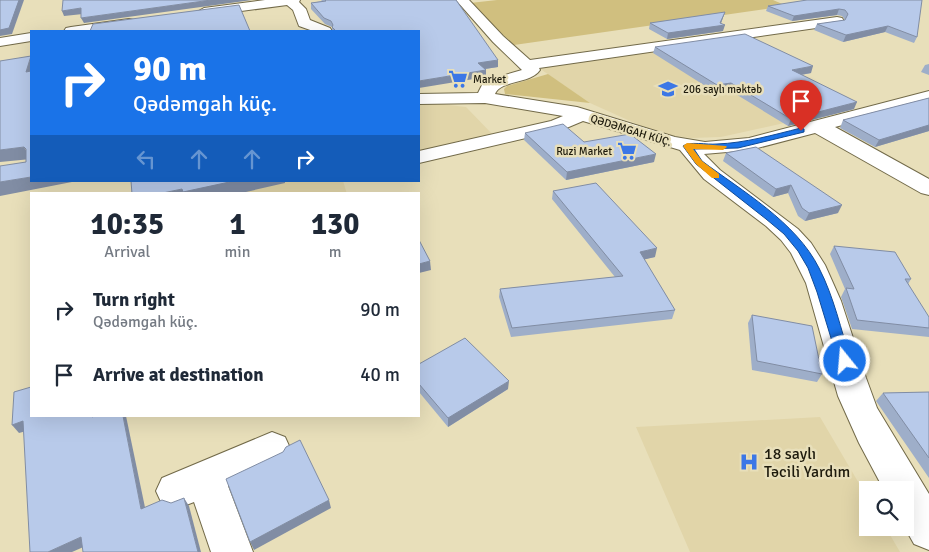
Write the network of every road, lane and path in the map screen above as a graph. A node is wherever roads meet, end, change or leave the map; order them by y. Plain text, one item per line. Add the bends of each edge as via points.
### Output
1 (292, 0) edge
2 (462, 0) edge
3 (186, 15) edge
4 (146, 20) edge
5 (837, 21) edge
6 (79, 30) edge
7 (322, 30) edge
8 (30, 37) edge
9 (0, 42) edge
10 (528, 65) junction
11 (929, 96) edge
12 (485, 98) junction
13 (420, 99) edge
14 (581, 115) junction
15 (818, 126) junction
16 (687, 146) junction
17 (420, 157) edge
18 (929, 188) edge
19 (272, 448) dead end
20 (900, 481) edge
21 (914, 505) edge
22 (929, 530) edge
23 (232, 552) edge

1 - 3 street
1 - 7 street via 304,23
2 - 10 street via 498,39
4 - 6 street
5 - 10 street
8 - 9 street
10 - 12 street via 532,70 529,73 494,84 489,87
11 - 15 street, QƏDƏMGAH KÜÇ.
12 - 13 street, QƏDƏMGAH KÜÇ.
12 - 14 street, QƏDƏMGAH KÜÇ.
14 - 16 street, QƏDƏMGAH KÜÇ.
14 - 17 street via 557,125
15 - 16 street, QƏDƏMGAH KÜÇ. via 738,146
15 - 18 street
16 - 20 street via 699,162 788,232 802,249 823,292 856,396
19 - 23 street via 191,485
21 - 22 street

